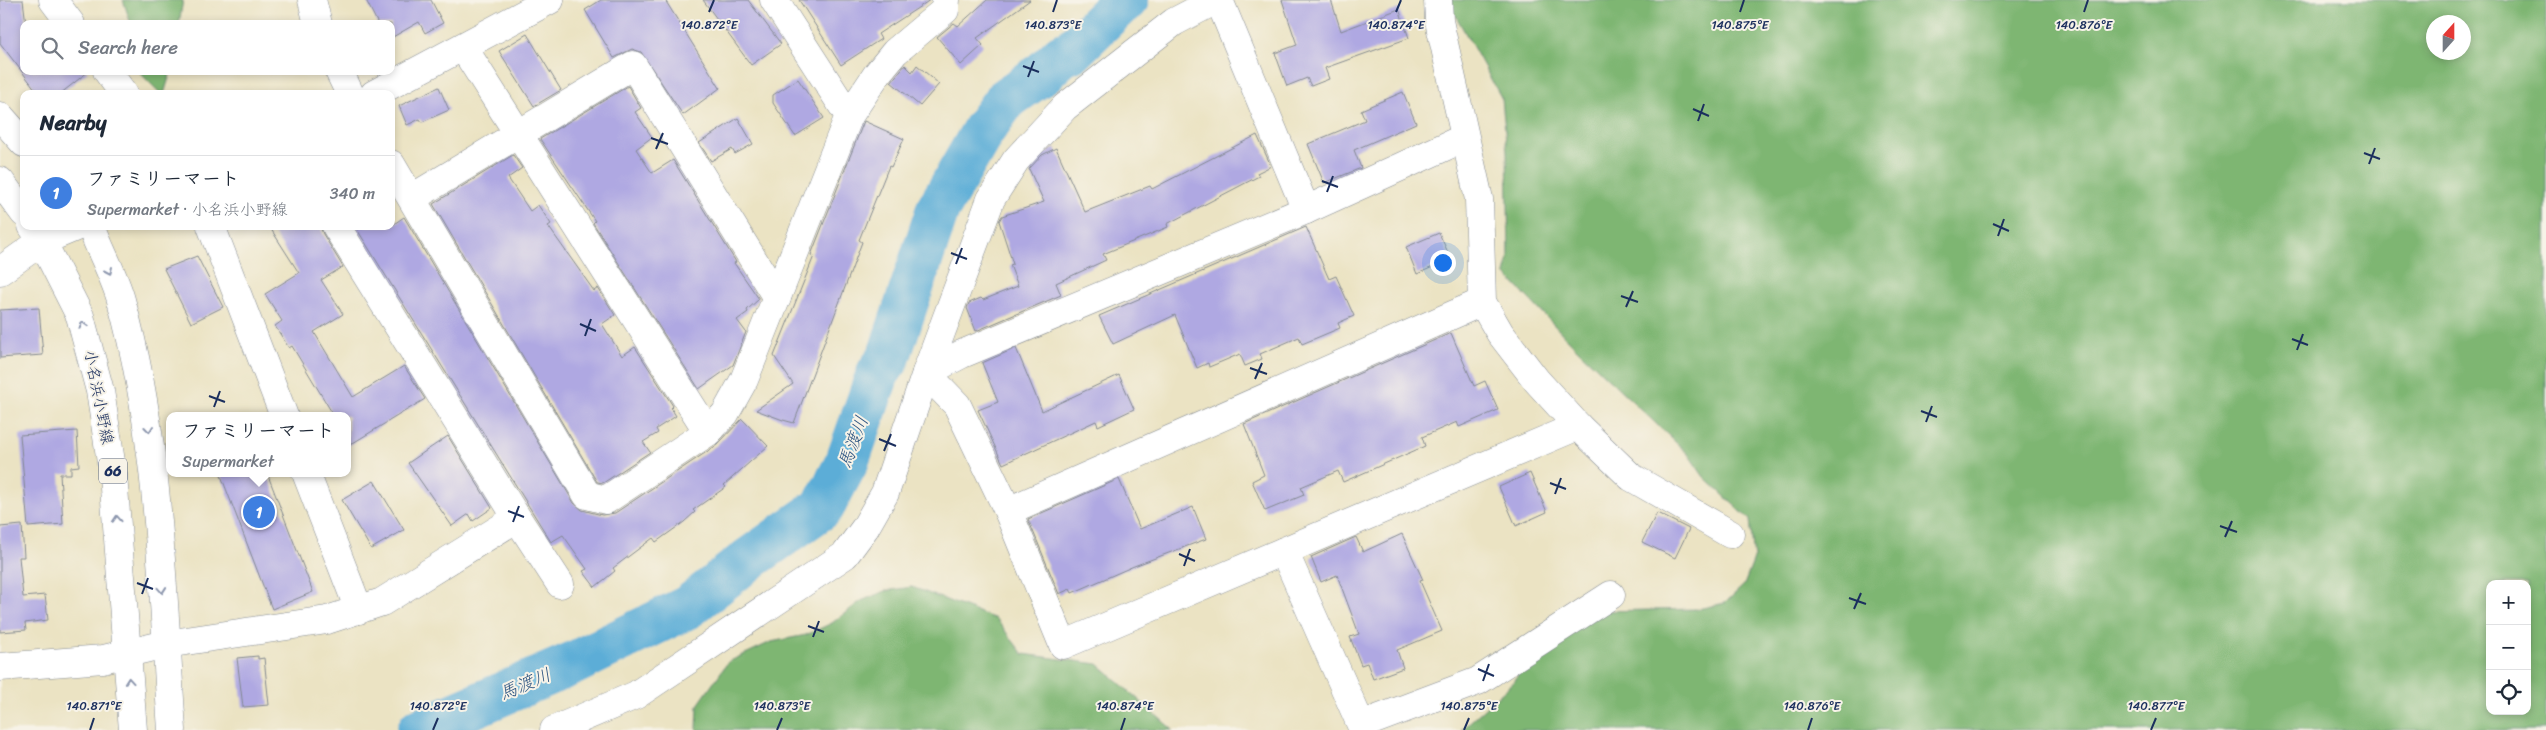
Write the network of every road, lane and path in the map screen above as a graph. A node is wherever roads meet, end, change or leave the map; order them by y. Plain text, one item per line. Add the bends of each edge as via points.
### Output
1 (53, 0) edge
2 (312, 0) edge
3 (550, 0) edge
4 (774, 0) edge
5 (946, 0) edge
6 (1218, 0) edge
7 (1438, 0) edge
8 (68, 20) edge
9 (317, 20) edge
10 (463, 47) junction
11 (110, 75) edge
12 (341, 75) edge
13 (121, 90) edge
14 (348, 90) edge
15 (382, 90) edge
16 (0, 116) edge
17 (849, 116) junction
18 (519, 133) junction
19 (20, 138) edge
20 (1464, 138) junction
21 (395, 170) edge
22 (0, 181) edge
23 (412, 198) junction
24 (20, 208) edge
25 (1306, 210) junction
26 (58, 230) edge
27 (93, 230) edge
28 (213, 230) edge
29 (338, 230) edge
30 (37, 234) edge
31 (0, 271) edge
32 (776, 298) junction
33 (1482, 302) junction
34 (926, 373) junction
35 (282, 412) edge
36 (1578, 426) junction
37 (708, 432) junction
38 (308, 477) edge
39 (1008, 511) junction
40 (517, 518) junction
41 (1730, 534) dead end
42 (1284, 552) junction
43 (560, 584) dead end
44 (1611, 595) dead end
45 (359, 610) junction
46 (166, 644) junction
47 (127, 654) junction
48 (0, 667) edge
49 (134, 730) edge
50 (172, 730) edge
51 (554, 730) edge

1 - 8 street
2 - 9 street
3 - 10 street
4 - 17 street
5 - 17 street via 945,10 895,52
6 - 25 street
6 - 34 street via 1174,22 1065,107 1016,160 991,199
7 - 20 street via 1439,21
10 - 15 street
10 - 18 street
11 - 13 street
12 - 14 street
16 - 19 street
17 - 32 street
18 - 23 street
18 - 32 street via 633,65
18 - 37 street
20 - 25 street
20 - 33 street via 1479,199
21 - 23 street
22 - 24 street
23 - 37 street via 587,495 606,500
25 - 34 street via 962,354
26 - 30 street
27 -> 46 street via 121,297 149,426
28 - 35 street
29 - 40 street
30 - 31 street
47 -> 30 street, 小名浜小野線 / 66 via 113,475 100,392 80,316
32 - 37 street via 744,380 725,414
33 - 36 street via 1500,333
33 - 39 street
34 - 39 street via 957,405
34 - 51 street via 885,493 845,555 636,695
36 - 41 street via 1631,477
36 - 42 street
38 - 45 street
39 - 42 street via 1063,645
40 - 43 street
40 - 45 street via 382,602
42 - 44 street via 1361,725 1478,681
45 - 46 street via 327,620
46 - 47 street
46 - 50 street
47 - 48 street
49 -> 47 street, 小名浜小野線 / 66

